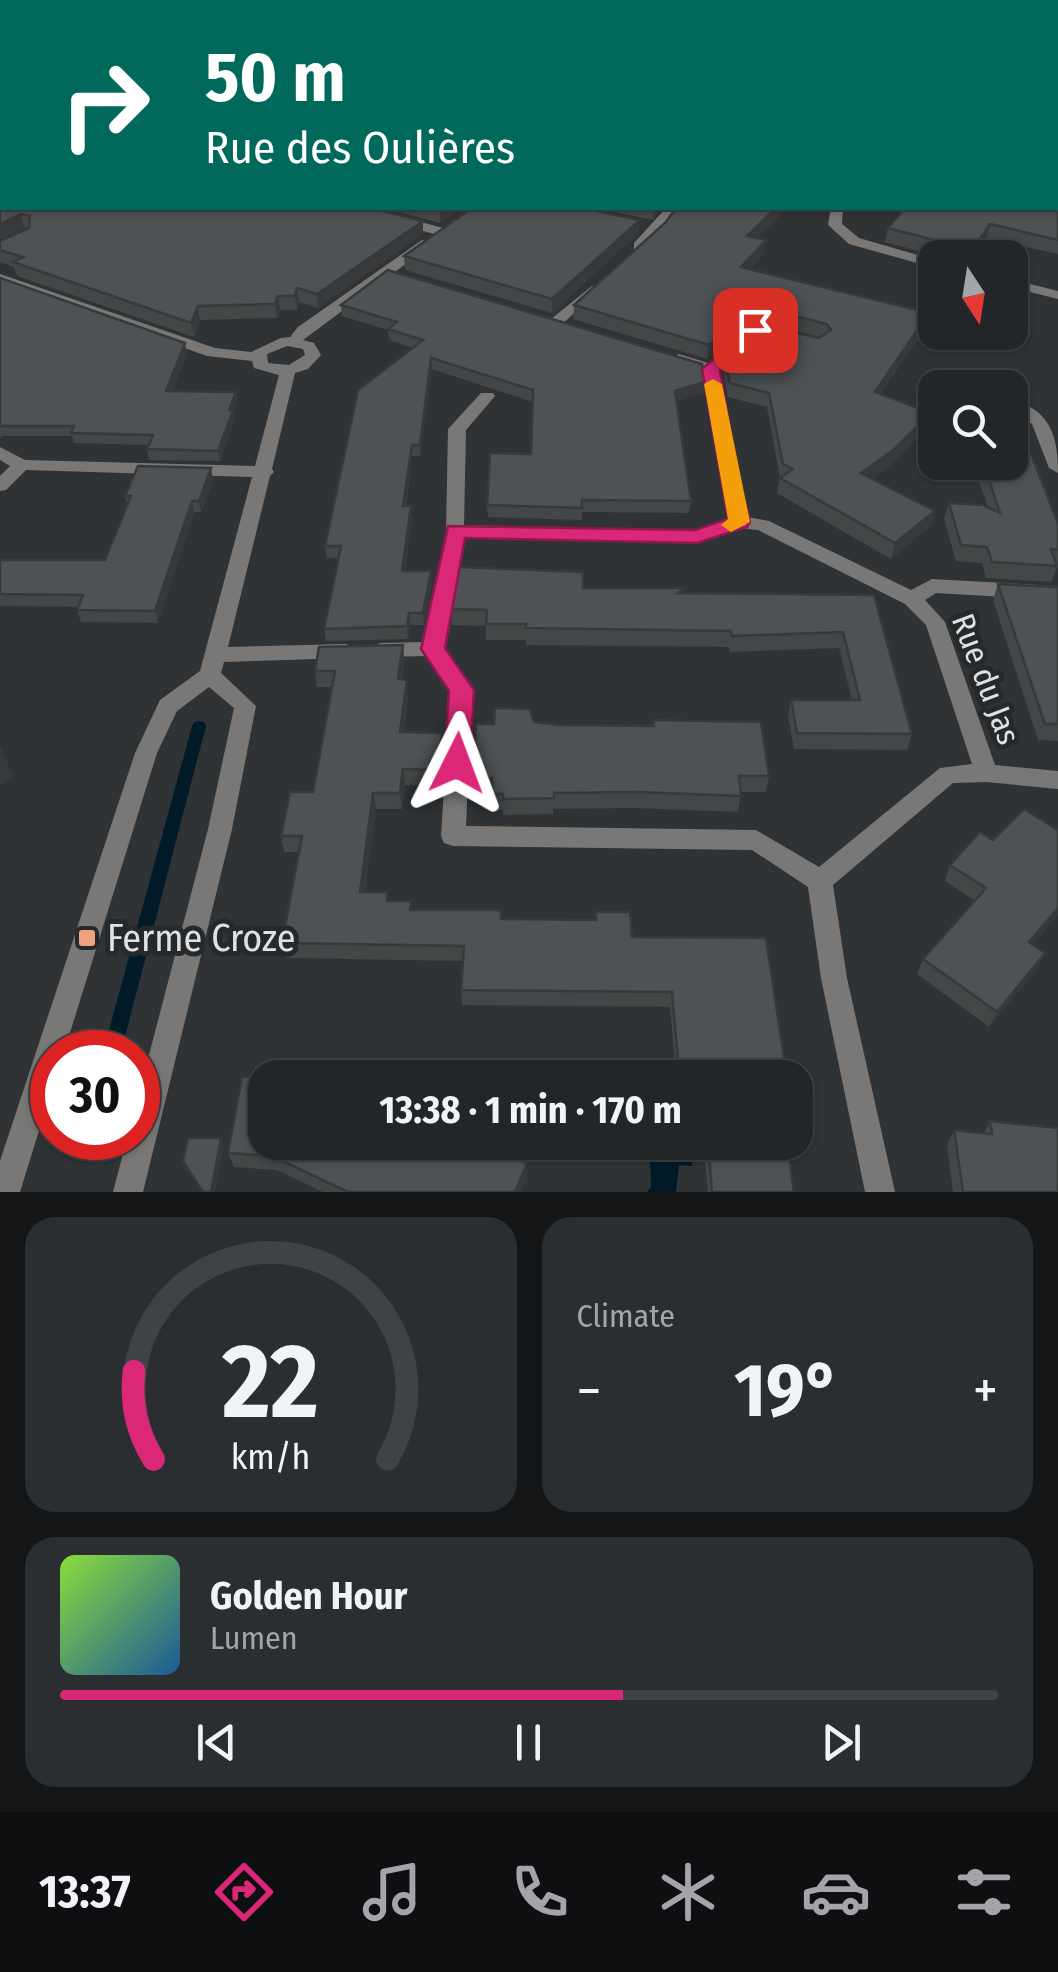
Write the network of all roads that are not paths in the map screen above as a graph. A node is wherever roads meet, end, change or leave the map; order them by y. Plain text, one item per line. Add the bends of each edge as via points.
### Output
1 (672, 210) edge
2 (837, 210) edge
3 (386, 216) edge
4 (456, 222) edge
5 (638, 225) edge
6 (658, 229) junction
7 (442, 232) junction
8 (628, 256) edge
9 (918, 259) edge
10 (384, 272) junction
11 (0, 278) edge
12 (422, 282) edge
13 (600, 282) edge
14 (1028, 288) edge
15 (1058, 295) edge
16 (557, 322) edge
17 (801, 340) edge
18 (294, 342) junction
19 (659, 354) edge
20 (257, 356) junction
21 (711, 369) junction
22 (288, 370) junction
23 (487, 396) dead end
24 (1028, 414) edge
25 (0, 452) edge
26 (21, 465) junction
27 (1058, 468) edge
28 (265, 472) junction
29 (0, 486) edge
30 (739, 522) junction
31 (456, 531) junction
32 (1058, 593) edge
33 (912, 599) junction
34 (433, 649) junction
35 (213, 665) junction
36 (986, 773) junction
37 (1058, 780) edge
38 (820, 882) junction
39 (5, 1192) edge
40 (128, 1192) edge
41 (880, 1192) edge

1 - 6 street
2 - 9 street via 835,225 854,242
3 - 7 street
4 - 7 street
5 - 6 street
6 - 8 street
7 - 10 street
10 - 12 street
10 - 18 street
11 - 20 street via 212,352
13 - 16 street
14 - 15 street
17 - 21 street via 755,330
18 - 20 street via 270,345
18 - 22 street via 309,346 314,356
19 - 21 street
20 - 22 street via 265,368
21 - 30 street
22 - 28 street
23 - 31 street via 458,429
24 - 27 street via 1039,421
25 - 26 street
26 - 28 street
26 - 29 street
28 - 35 street
30 - 31 street via 697,536
30 - 33 street, Rue du Jas via 762,525
31 - 34 street
32 - 33 street via 932,586
33 - 36 street, Rue du Jas via 935,622
34 - 35 street
34 - 38 street via 461,690 453,836 756,840
35 - 39 street via 168,706 146,752
35 - 40 street via 245,706
36 - 37 street
36 - 38 street, Rue du Jas via 948,774
38 - 41 street

